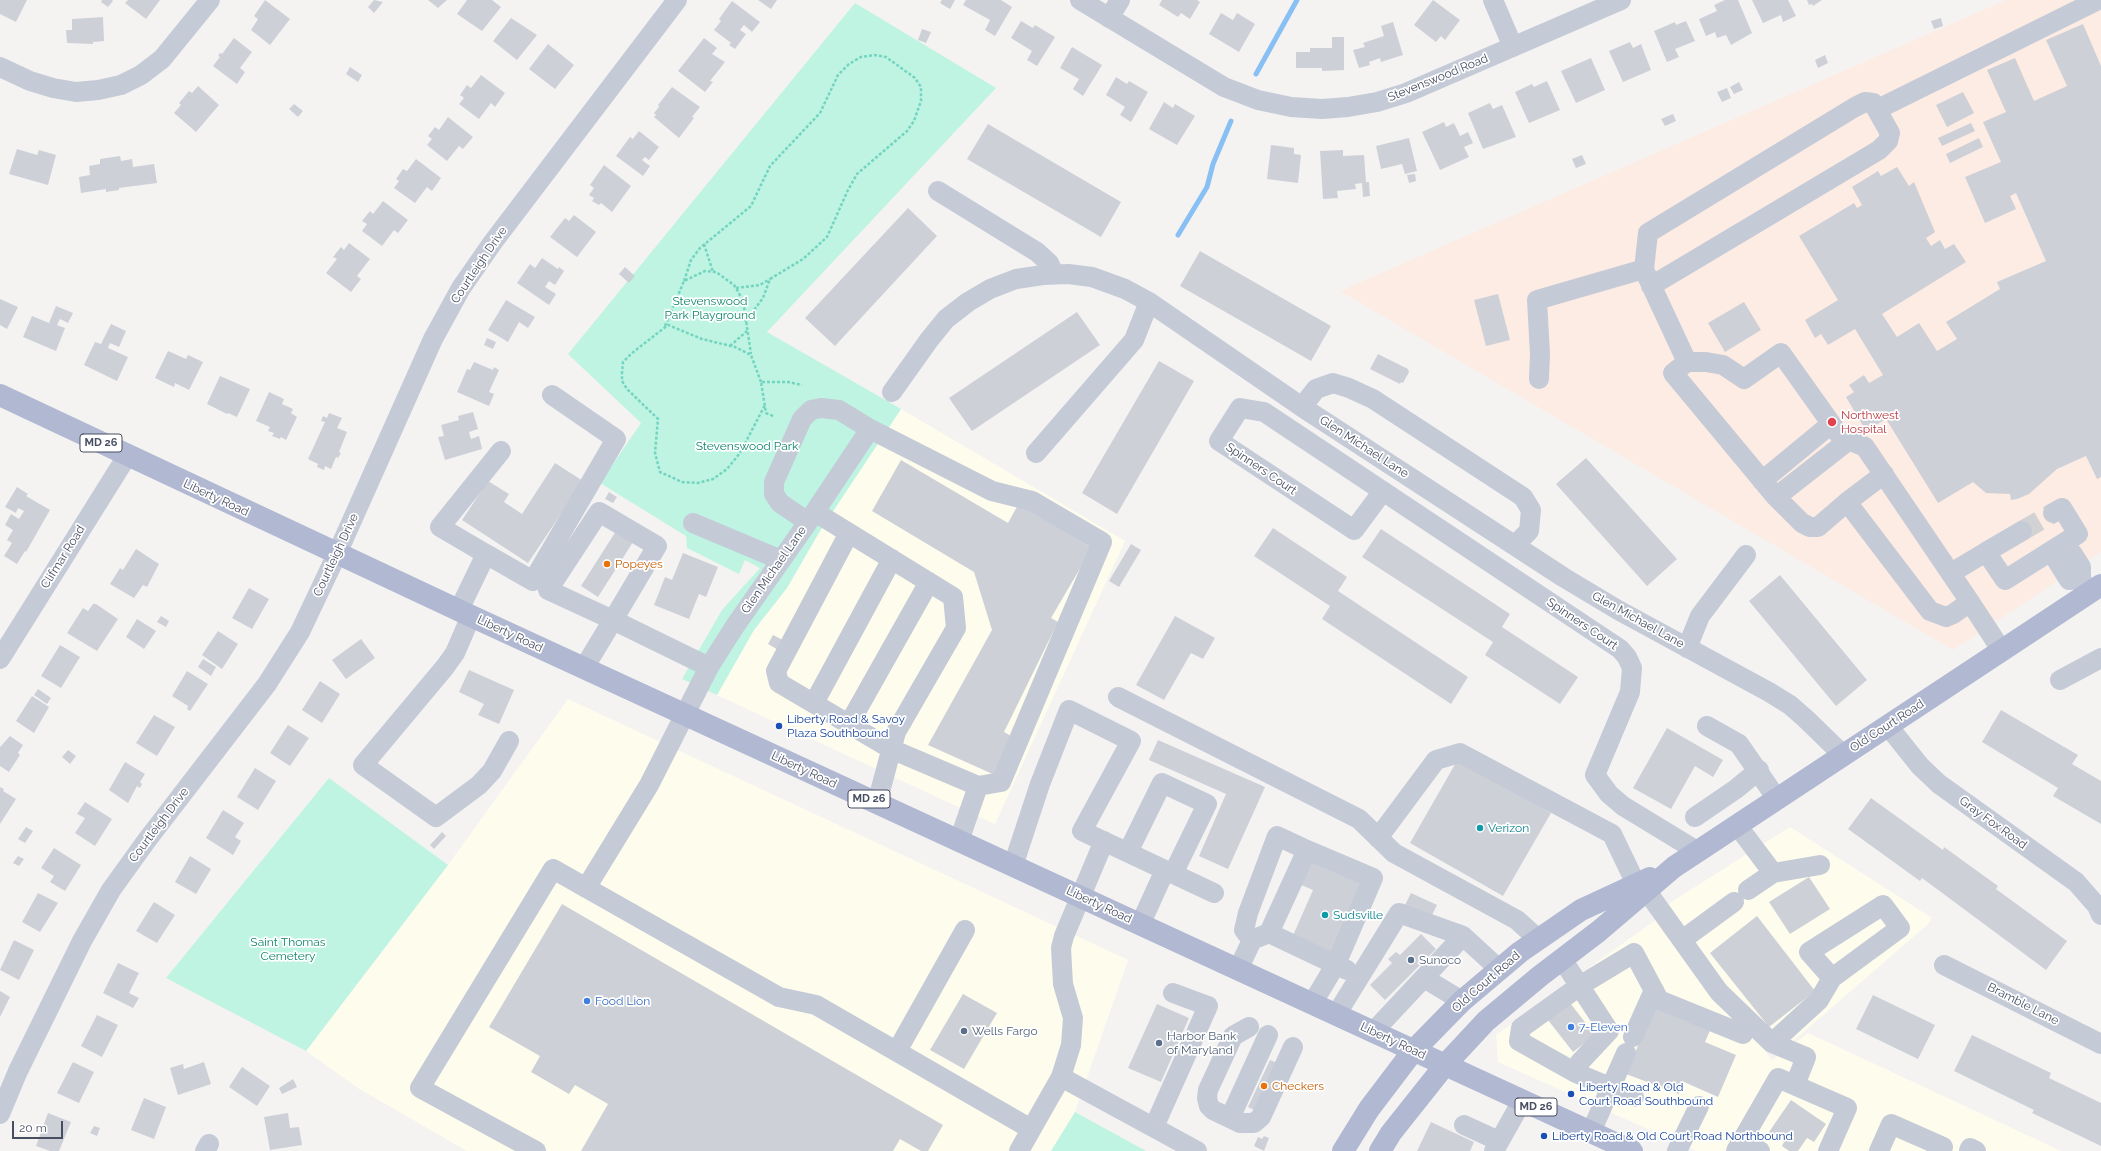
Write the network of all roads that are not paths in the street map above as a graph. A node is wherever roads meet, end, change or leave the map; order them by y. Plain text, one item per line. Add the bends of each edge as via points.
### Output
1 (210, 0) edge
2 (677, 0) edge
3 (1080, 0) edge
4 (1120, 0) edge
5 (1493, 0) edge
6 (1621, 0) edge
7 (2098, 0) edge
8 (1109, 18) junction
9 (1513, 47) junction
10 (0, 67) edge
11 (1878, 109) junction
12 (938, 190) dead end
13 (1054, 274) junction
14 (1647, 277) junction
15 (1149, 302) junction
16 (1687, 362) junction
17 (1539, 379) dead end
18 (892, 392) dead end
19 (0, 395) edge
20 (552, 395) dead end
21 (1302, 407) junction
22 (1831, 424) junction
23 (870, 428) junction
24 (1845, 444) junction
25 (501, 451) dead end
26 (1036, 453) dead end
27 (127, 456) junction
28 (1884, 474) junction
29 (1762, 481) junction
30 (1383, 491) junction
31 (1776, 497) junction
32 (1847, 502) junction
33 (2053, 513) tunnel mouth
34 (811, 517) junction
35 (693, 523) dead end
36 (2022, 531) tunnel mouth
37 (849, 533) junction
38 (1515, 545) junction
39 (2058, 549) junction
40 (1986, 552) junction
41 (337, 554) junction
42 (486, 554) junction
43 (1746, 556) dead end
44 (892, 559) junction
45 (781, 560) junction
46 (1951, 573) junction
47 (929, 582) junction
48 (2090, 586) edge
49 (1970, 602) junction
50 (465, 613) junction
51 (614, 620) junction
52 (1687, 648) junction
53 (2002, 651) junction
54 (2101, 658) edge
55 (0, 659) edge
56 (709, 667) junction
57 (584, 668) junction
58 (2060, 680) dead end
59 (1118, 697) dead end
60 (814, 703) junction
61 (685, 715) junction
62 (849, 724) junction
63 (1706, 726) dead end
64 (1888, 726) junction
65 (509, 742) dead end
66 (892, 749) junction
67 (1843, 755) junction
68 (1759, 770) junction
69 (978, 786) junction
70 (1778, 799) junction
71 (877, 803) junction
72 (1695, 817) dead end
73 (1737, 825) junction
74 (1378, 838) junction
75 (959, 841) junction
76 (1104, 841) junction
77 (1308, 850) junction
78 (1697, 851) junction
79 (1128, 852) junction
80 (1820, 865) dead end
81 (1013, 866) junction
82 (1169, 872) junction
83 (1773, 873) junction
84 (1641, 887) junction
85 (586, 888) junction
86 (1214, 893) dead end
87 (1080, 897) junction
88 (2101, 915) edge
89 (1140, 925) junction
90 (965, 930) dead end
91 (1261, 936) junction
92 (1463, 936) junction
93 (1538, 939) junction
94 (1682, 940) junction
95 (1562, 959) junction
96 (1336, 964) junction
97 (1944, 965) dead end
98 (1499, 969) junction
99 (1238, 970) junction
100 (1360, 976) junction
101 (1424, 978) junction
102 (1832, 978) dead end
103 (1581, 985) junction
104 (1654, 990) junction
105 (1173, 993) dead end
106 (1462, 1002) junction
107 (1312, 1004) junction
108 (1336, 1015) junction
109 (1249, 1026) dead end
110 (1373, 1032) junction
111 (1743, 1034) dead end
112 (1268, 1035) dead end
113 (1772, 1043) junction
114 (2101, 1044) edge
115 (1293, 1046) dead end
116 (897, 1051) junction
117 (1413, 1051) junction
118 (1444, 1065) junction
119 (1576, 1073) junction
120 (1061, 1077) junction
121 (1795, 1085) junction
122 (1610, 1088) junction
123 (1634, 1097) dead end
124 (1522, 1101) junction
125 (1699, 1106) dead end
126 (0, 1114) edge
127 (1230, 1118) junction
128 (1464, 1125) dead end
129 (1154, 1128) junction
130 (1031, 1129) junction
131 (1591, 1132) junction
132 (1497, 1146) edge
133 (1738, 1147) edge
134 (1942, 1147) dead end
135 (536, 1151) edge
136 (1019, 1151) edge
137 (1197, 1151) edge
138 (1343, 1151) edge
139 (1380, 1151) edge
140 (1632, 1151) edge
141 (1677, 1151) edge
142 (1760, 1151) edge
143 (1828, 1151) edge
144 (1879, 1151) edge
145 (1969, 1151) edge
146 (1976, 1151) edge

1 - 10 street via 162,59 141,75 121,85 98,90 68,91 30,81
2 - 41 street, Courtleigh Drive via 520,205 461,288 434,339
3 - 8 street, Stevenswood Road
4 - 8 street
5 - 9 street
6 - 9 street, Stevenswood Road
7 - 11 street
8 - 9 street, Stevenswood Road via 1224,86 1258,100 1291,107 1322,109 1377,102 1406,93
11 - 14 street via 1890,133 1888,141 1879,150
11 - 14 street via 1873,103 1865,102 1855,107 1648,233
12 - 13 street via 1037,252 1049,263
13 - 15 street, Glen Michael Lane via 1092,277 1125,289
13 - 18 street, Glen Michael Lane via 1016,279 990,289 968,302 946,319
14 - 16 street
14 - 17 street via 1589,285 1537,300
15 - 21 street, Glen Michael Lane
15 - 26 street via 1134,340
16 - 22 street via 1723,365 1744,379 1781,353
16 - 29 street via 1673,373
19 - 27 main road, Liberty Road / MD 26
20 - 42 street via 616,439 533,581
21 - 38 street, Glen Michael Lane
21 - 38 street via 1316,389 1333,383 1373,399 1523,497 1531,510 1529,531
22 - 24 street
22 - 29 street
23 - 34 street, Glen Michael Lane
23 - 34 street via 839,410 811,410 802,419 774,482 774,494 780,503
23 - 69 street via 992,491 1032,501 1102,542 1001,782
24 - 28 street via 1849,440 1865,447
24 - 31 street
25 - 42 street via 440,527
27 - 41 main road, Liberty Road / MD 26
27 - 55 street, Clifmar Road
28 - 32 street
28 - 46 street
29 - 31 street
30 - 30 street, Spinners Court via 1264,412 1240,408 1219,441 1354,530
30 - 78 street, Spinners Court via 1620,649 1627,657 1632,668 1630,692 1595,775 1609,794 1623,806
31 - 32 street via 1802,523 1810,527 1818,527
32 - 49 street via 1930,611 1946,617
33 - 39 street via 2062,508 2078,534
34 - 37 street
34 - 45 street, Glen Michael Lane
35 - 45 street
36 - 40 street
37 - 44 street
37 - 60 street via 776,671 779,683
38 - 52 street, Glen Michael Lane via 1618,610
39 - 40 street via 2004,580
39 - 48 street via 2072,553
40 - 46 street
41 - 50 main road, Liberty Road / MD 26
41 - 126 street, Courtleigh Drive via 285,658 111,890 82,941 18,1071
42 - 50 street
43 - 52 street via 1700,616
44 - 47 street
44 - 60 street
45 - 56 street, Glen Michael Lane
46 - 49 street
47 - 62 street
47 - 66 street via 953,597 956,628 896,732
48 - 53 main road, Old Court Road
49 - 53 street
50 - 57 main road, Liberty Road / MD 26
50 - 65 street via 455,653 363,765 436,816 479,785 492,771
51 - 51 street via 657,546 599,512 548,590
51 - 56 street
51 - 57 street
52 - 67 street, Glen Michael Lane via 1790,705
53 - 64 main road, Old Court Road
54 - 58 street
56 - 61 street, Glen Michael Lane
57 - 61 main road, Liberty Road / MD 26
59 - 74 street via 1359,819
60 - 62 street
61 - 71 main road, Liberty Road / MD 26
61 - 85 street, Glen Michael Lane via 649,785
62 - 66 street
63 - 68 street via 1740,744
64 - 67 main road, Old Court Road
64 - 88 street, Gray Fox Road via 1920,766 1939,784 2076,882 2097,906
66 - 69 street
66 - 71 street
67 - 70 main road, Old Court Road
68 - 70 street
68 - 72 street
69 - 75 street
70 - 73 main road, Old Court Road
71 - 75 main road, Liberty Road / MD 26
73 - 78 main road, Old Court Road
73 - 83 street
74 - 84 street via 1436,760 1460,754 1612,834
74 - 93 street via 1394,853 1517,920
75 - 81 main road, Liberty Road / MD 26
76 - 79 street
76 - 81 street via 1082,831 1131,741 1069,710 1040,784
76 - 87 street
77 - 91 street
77 - 91 street via 1277,836 1244,930
77 - 96 street via 1373,878
78 - 84 main road, Old Court Road
79 - 82 street
79 - 82 street via 1162,783 1206,804
80 - 83 street
81 - 87 main road, Liberty Road / MD 26
82 - 86 street
82 - 89 street
83 - 94 street
84 - 93 main road, Old Court Road via 1581,910
84 - 94 street
84 - 95 main road, Old Court Road via 1599,931
85 - 116 street via 779,997 816,1005
85 - 135 street via 553,869 420,1088
87 - 89 main road, Liberty Road / MD 26
87 - 120 street via 1061,948 1063,984 1070,1004 1073,1031
89 - 99 main road, Liberty Road / MD 26
90 - 116 street
91 - 96 street
91 - 99 street
92 - 98 street
92 - 100 street via 1399,912
92 - 101 street
93 - 98 main road, Old Court Road
94 - 113 street via 1719,992
95 - 103 street
95 - 118 main road, Old Court Road via 1486,1021
96 - 100 street
96 - 107 street
97 - 114 street, Bramble Lane
98 - 106 main road, Old Court Road
99 - 107 main road, Liberty Road / MD 26
100 - 108 street
101 - 106 street
101 - 110 street
102 - 113 street via 1819,1000
103 - 104 street via 1634,953
103 - 119 street via 1610,1031 1580,1062
103 - 119 street via 1520,1028 1519,1041
104 - 111 street via 1659,1000
104 - 122 street
105 - 129 street via 1208,1006
106 - 117 main road, Old Court Road
107 - 108 main road, Liberty Road / MD 26
108 - 110 main road, Liberty Road / MD 26
109 - 127 street via 1233,1036 1208,1090 1209,1106
110 - 117 main road, Liberty Road / MD 26
112 - 127 street
113 - 121 street via 1806,1057
115 - 127 street via 1261,1117 1248,1124
116 - 130 street
117 - 118 main road, Liberty Road / MD 26
117 - 138 main road, Old Court Road via 1369,1109
118 - 124 main road, Liberty Road / MD 26
118 - 139 main road, Old Court Road
119 - 122 street
120 - 129 street
120 - 130 street
121 - 133 street via 1778,1078
121 - 143 street via 1847,1108
122 - 123 street
122 - 131 street
124 - 131 main road, Liberty Road / MD 26
124 - 132 street
125 - 141 street
128 - 132 street
129 - 137 street
130 - 136 street
131 - 140 main road, Liberty Road / MD 26
133 - 142 street
134 - 144 street via 1891,1124
145 - 146 street via 1970,1148

